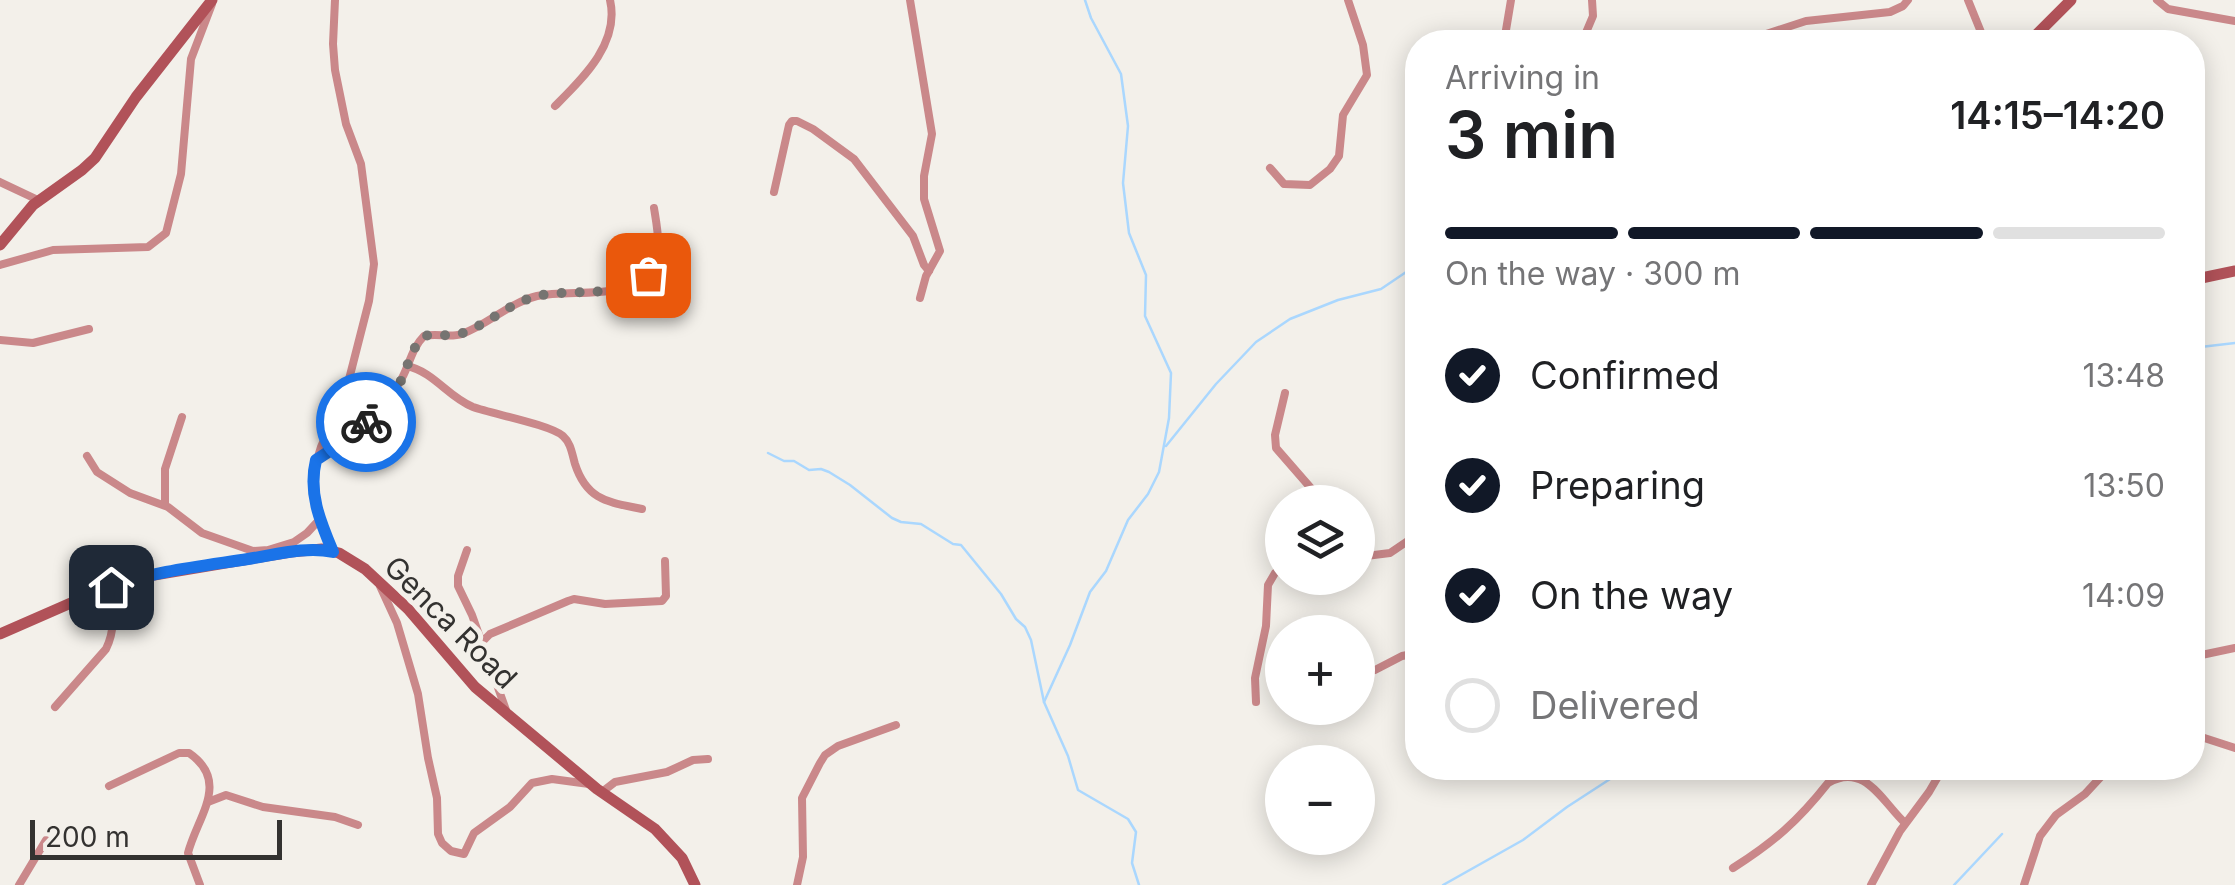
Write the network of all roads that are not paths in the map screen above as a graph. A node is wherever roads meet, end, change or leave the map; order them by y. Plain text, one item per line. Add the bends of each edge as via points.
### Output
1 (212, 0) edge
2 (334, 0) edge
3 (610, 0) edge
4 (910, 0) edge
5 (1348, 0) edge
6 (1511, 0) edge
7 (1592, 0) edge
8 (1908, 0) edge
9 (1968, 0) edge
10 (2071, 0) edge
11 (2157, 0) edge
12 (2235, 22) edge
13 (1506, 30) edge
14 (1587, 30) edge
15 (1778, 30) edge
16 (1981, 30) edge
17 (2042, 30) edge
18 (555, 106) dead end
19 (1270, 168) dead end
20 (0, 182) edge
21 (774, 192) dead end
22 (38, 200) junction
23 (654, 208) dead end
24 (0, 245) edge
25 (0, 265) edge
26 (928, 270) junction
27 (2235, 271) edge
28 (2205, 277) edge
29 (920, 298) dead end
30 (89, 329) dead end
31 (0, 340) edge
32 (408, 366) junction
33 (1285, 393) dead end
34 (182, 417) dead end
35 (88, 456) dead end
36 (316, 460) junction
37 (1309, 485) edge
38 (165, 506) junction
39 (642, 509) dead end
40 (320, 519) junction
41 (1405, 543) edge
42 (467, 550) dead end
43 (333, 552) junction
44 (1375, 555) edge
45 (665, 561) dead end
46 (380, 582) junction
47 (111, 587) junction
48 (1267, 595) edge
49 (0, 634) edge
50 (480, 644) junction
51 (2235, 648) edge
52 (2205, 654) edge
53 (1405, 655) edge
54 (1375, 670) dead end
55 (1256, 702) dead end
56 (55, 707) dead end
57 (508, 714) junction
58 (896, 725) dead end
59 (2205, 738) edge
60 (2235, 748) edge
61 (708, 760) dead end
62 (1832, 780) edge
63 (1858, 780) edge
64 (1936, 780) edge
65 (2098, 780) edge
66 (109, 786) dead end
67 (597, 788) junction
68 (208, 802) junction
69 (1905, 823) junction
70 (358, 824) dead end
71 (46, 840) dead end
72 (1733, 868) dead end
73 (19, 885) edge
74 (200, 885) edge
75 (695, 885) edge
76 (798, 885) edge
77 (1872, 885) edge
78 (2024, 885) edge

1 - 22 street via 95,158
1 - 25 street via 192,59 181,174 166,233 148,247 52,250
2 - 36 street via 335,70 360,164 374,264 346,391
3 - 18 street via 612,24 599,56
4 - 26 street via 932,134 924,199 940,251
5 - 19 street via 1367,75 1343,115 1340,156 1303,187 1284,184
6 - 13 street
7 - 14 street
8 - 15 street via 1890,12
9 - 16 street
10 - 17 street
11 - 12 street via 2168,9
20 - 22 street
21 - 26 street via 789,125 797,121 854,159 913,236
22 - 24 street
23 - 32 street via 657,252 653,270 641,281 612,291 537,296 462,334 428,335
26 - 29 street
27 - 28 street
30 - 31 street via 33,343
32 - 36 street via 361,428
32 - 39 street via 469,405 562,435 578,473 599,499
33 - 37 street via 1276,448
34 - 38 street via 165,469
35 - 38 street via 103,477
36 - 40 street via 312,485
38 - 40 street via 202,533 256,552 294,542
40 - 43 street
41 - 44 street
42 - 50 street via 458,586
43 - 46 street, Genca Road
43 - 47 street via 291,552
45 - 50 street via 662,601 568,600 496,630
46 - 57 street, Genca Road
46 - 67 street via 418,694 442,843 464,854 474,833 538,780
47 - 49 street
47 - 56 street via 110,640
48 - 55 street
50 - 57 street
51 - 52 street
53 - 54 street
57 - 67 street, Genca Road
58 - 76 street via 838,746 820,763 802,798
59 - 60 street
61 - 67 street
62 - 72 street via 1790,827
63 - 69 street via 1872,785
64 - 69 street
65 - 78 street via 2040,836
66 - 68 street via 184,752 206,770
67 - 75 street, Genca Road via 671,845
68 - 70 street via 226,795
68 - 74 street via 188,848
69 - 77 street
71 - 73 street

